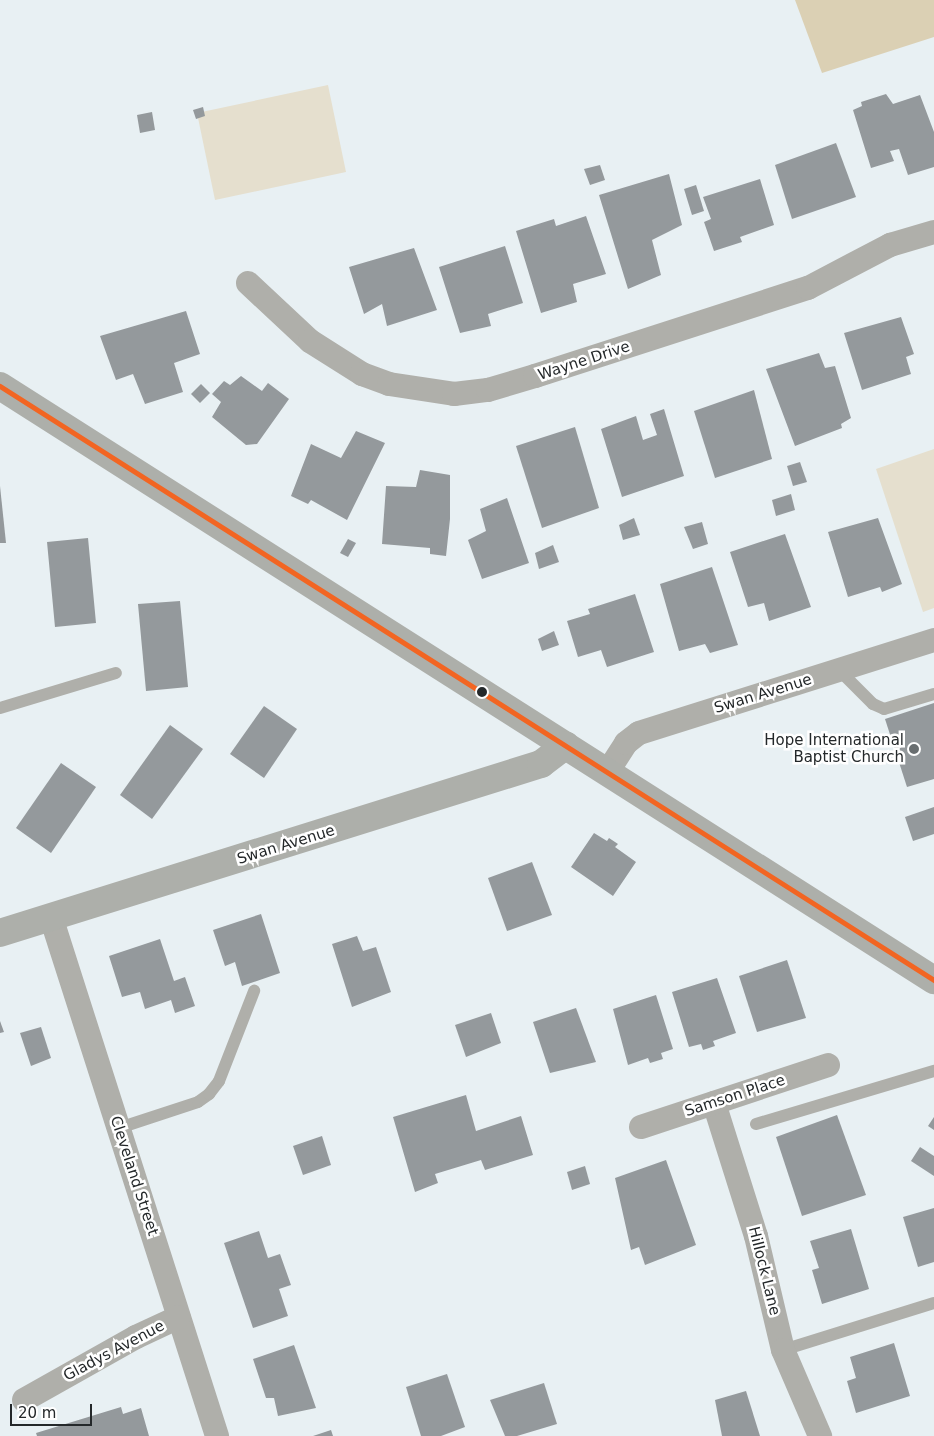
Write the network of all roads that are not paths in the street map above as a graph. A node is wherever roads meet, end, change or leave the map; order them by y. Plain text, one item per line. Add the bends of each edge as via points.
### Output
1 (934, 232) edge
2 (248, 284) dead end
3 (0, 386) edge
4 (934, 640) edge
5 (839, 670) junction
6 (116, 673) dead end
7 (934, 694) edge
8 (0, 708) edge
9 (566, 745) junction
10 (608, 771) junction
11 (51, 916) junction
12 (0, 933) edge
13 (934, 980) edge
14 (254, 991) dead end
15 (828, 1066) dead end
16 (934, 1071) edge
17 (714, 1103) junction
18 (756, 1124) dead end
19 (641, 1127) dead end
20 (118, 1128) junction
21 (934, 1303) edge
22 (179, 1317) junction
23 (783, 1350) junction
24 (24, 1400) dead end
25 (217, 1436) edge
26 (820, 1436) edge

1 - 2 street, Wayne Drive via 890,245 808,288 535,376 488,390 454,394 389,384 362,374 310,341
3 - 9 street
4 - 5 street, Swan Avenue
5 - 7 lane via 873,704 884,709
5 - 10 street, Swan Avenue via 639,733 626,743
6 - 8 lane
9 - 10 street
9 - 11 street, Swan Avenue via 541,764
10 - 13 street
11 - 12 street, Swan Avenue
11 - 20 street, Cleveland Street
14 - 20 lane via 219,1082 209,1094 198,1102
15 - 17 street, Samson Place
16 - 18 lane
17 - 19 street, Samson Place
17 - 23 street, Hillock Lane via 756,1236
20 - 22 street, Cleveland Street
21 - 23 lane
22 - 24 street, Gladys Avenue via 136,1337
22 - 25 street, Cleveland Street
23 - 26 street, Hillock Lane

